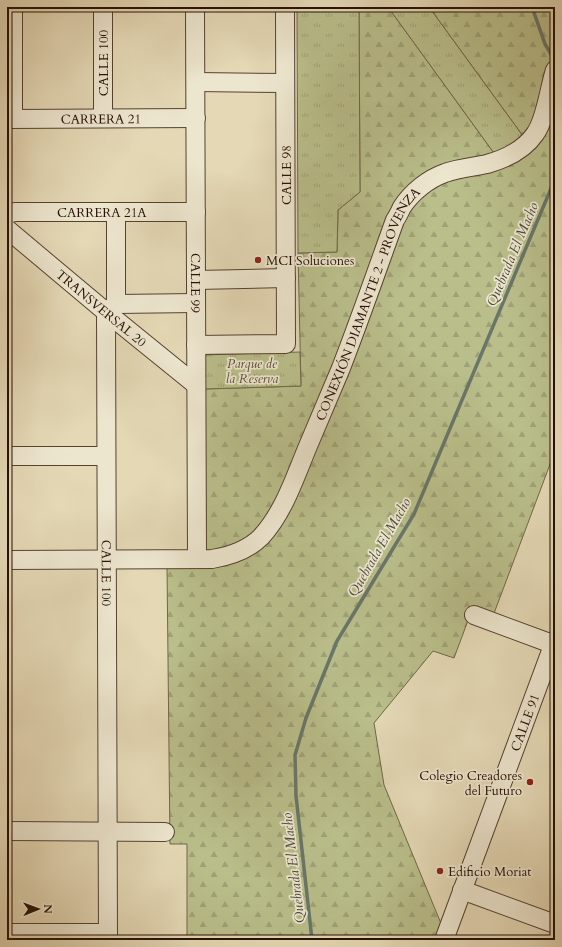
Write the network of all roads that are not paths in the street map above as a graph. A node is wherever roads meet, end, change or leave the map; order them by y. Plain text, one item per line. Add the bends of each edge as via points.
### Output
1 (13, 7) edge
2 (103, 7) edge
3 (195, 7) edge
4 (285, 7) edge
5 (555, 71) edge
6 (196, 82) junction
7 (285, 83) junction
8 (103, 118) junction
9 (196, 118) junction
10 (10, 119) edge
11 (116, 212) junction
12 (196, 212) junction
13 (7, 214) edge
14 (7, 229) edge
15 (286, 278) junction
16 (196, 280) junction
17 (196, 303) junction
18 (111, 308) junction
19 (196, 345) junction
20 (196, 386) junction
21 (7, 456) edge
22 (106, 456) junction
23 (197, 559) junction
24 (7, 560) edge
25 (106, 560) junction
26 (474, 615) dead end
27 (554, 643) edge
28 (7, 831) edge
29 (108, 832) junction
30 (165, 832) dead end
31 (462, 890) junction
32 (555, 924) edge
33 (7, 933) edge
34 (108, 937) edge
35 (444, 940) edge

1 - 10 street
2 - 8 street, CALLE 100
3 - 6 street, CALLE 99
4 - 7 street, CALLE 98
5 - 23 street, CONEXIÓN DIAMANTE 2 - PROVENZA via 542,119 528,144 499,160 443,173 421,186 402,207 336,380 278,513 260,538 238,552 224,557
6 - 7 street
6 - 9 street, CALLE 99
7 - 15 street, CALLE 98
8 - 9 street, CARRERA 21
8 - 10 street, CARRERA 21
9 - 12 street, CALLE 99
11 - 12 street, CARRERA 21A
11 - 13 street, CARRERA 21A
11 - 18 street, CALLE 100
12 - 16 street, CALLE 99
14 - 18 street, TRANSVERSAL 20
15 - 16 street
15 - 19 street, CALLE 98 via 286,344
16 - 17 street, CALLE 99
17 - 18 street
17 - 19 street, CALLE 99
18 - 20 street, TRANSVERSAL 20
18 - 22 street, CALLE 100
19 - 20 street, CALLE 99
20 - 23 street, CALLE 99
21 - 22 street
22 - 25 street, CALLE 100
23 - 25 street, CONEXIÓN DIAMANTE 2 - PROVENZA
24 - 25 street, CONEXIÓN DIAMANTE 2 - PROVENZA
25 - 29 street, CALLE 100
26 - 27 street
27 - 31 street, CALLE 91
28 - 29 street
29 - 30 street
29 - 34 street, CALLE 100
31 - 32 street
31 - 35 street, CALLE 91
33 - 34 street

